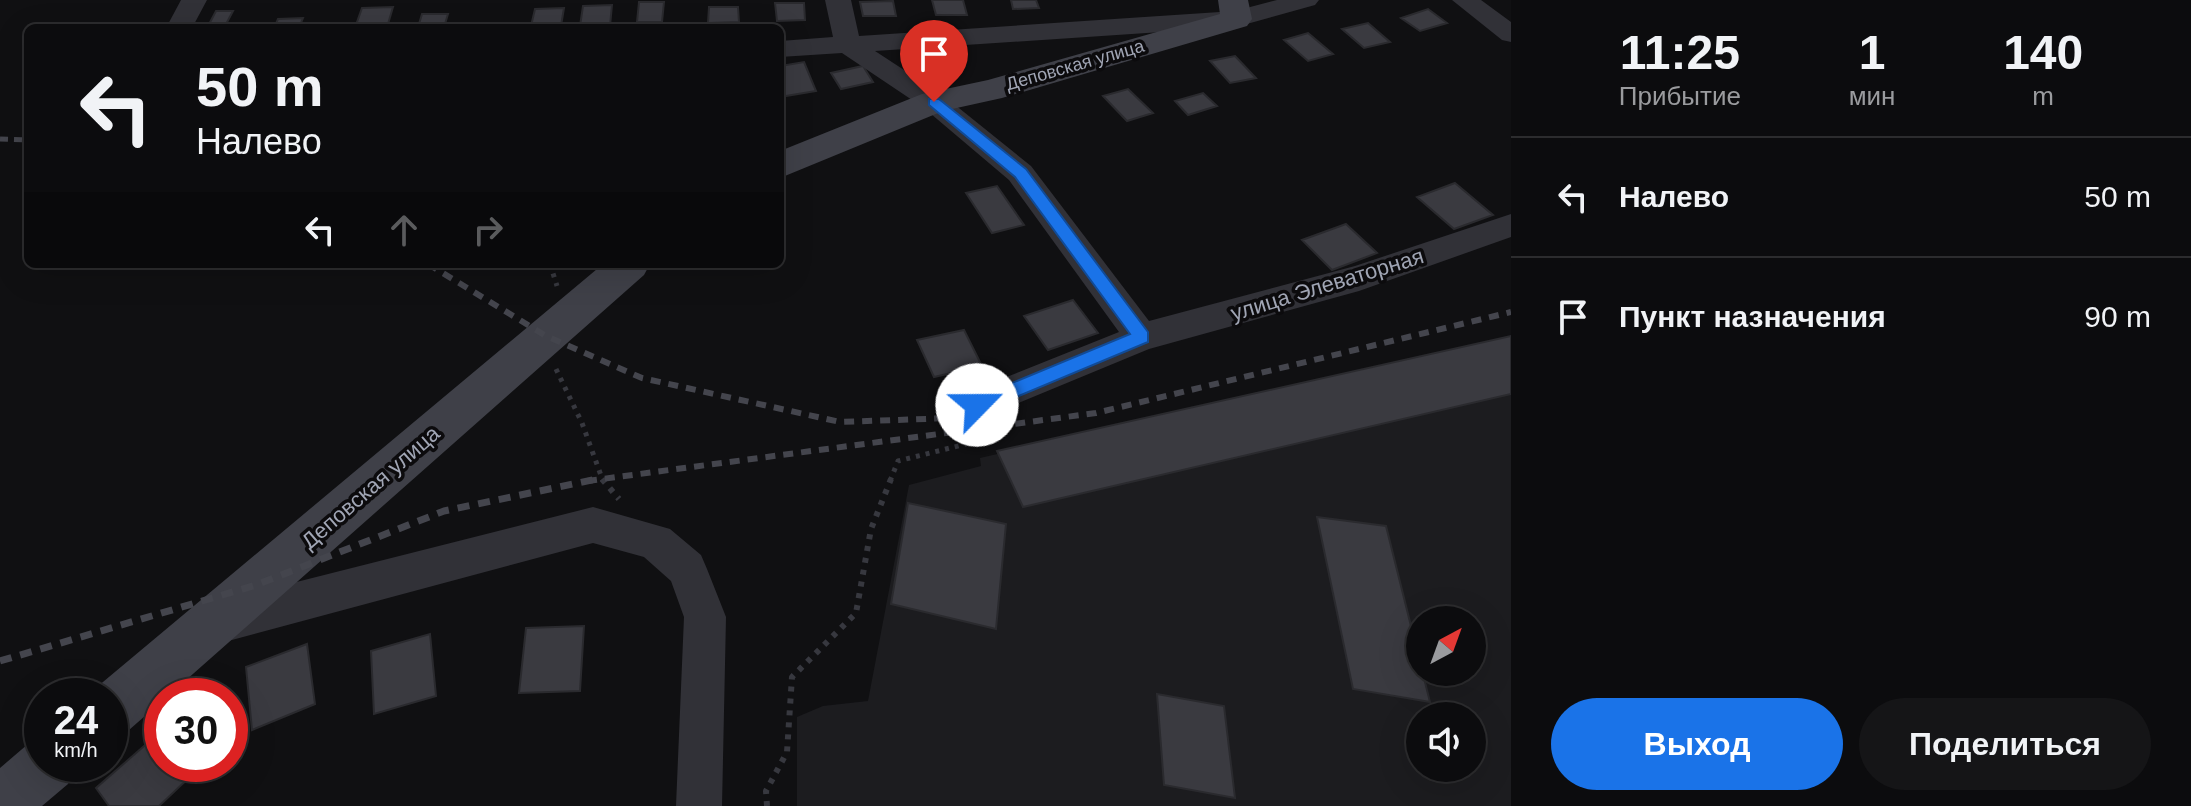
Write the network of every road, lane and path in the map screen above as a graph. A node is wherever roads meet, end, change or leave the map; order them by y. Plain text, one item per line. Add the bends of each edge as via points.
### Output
1 (194, 0) edge
2 (838, 0) edge
3 (1306, 0) edge
4 (1465, 0) edge
5 (1234, 9) edge
6 (181, 24) edge
7 (1511, 34) edge
8 (848, 45) junction
9 (784, 49) edge
10 (934, 102) junction
11 (784, 163) edge
12 (1511, 225) edge
13 (625, 268) edge
14 (546, 336) junction
15 (1142, 337) junction
16 (977, 405) joint
17 (656, 542) junction
18 (210, 625) junction
19 (128, 696) edge
20 (27, 782) edge
21 (0, 805) edge
22 (699, 806) edge
23 (767, 806) edge

1 - 6 street
2 - 8 street
3 - 5 street, Деповская улица
4 - 7 street
5 - 8 street, Деповская улица
5 - 10 street, Деповская улица via 990,90
8 - 9 street, Деповская улица
8 - 10 street
10 - 11 street, Деповская улица
10 - 15 street via 1020,173
12 - 15 street, улица Элеваторная via 1359,278
13 - 14 street, Деповская улица
14 - 17 path via 601,478
14 - 18 street, Деповская улица
15 - 16 street, улица Элеваторная
16 - 23 path via 970,443 898,461 871,529 856,613 792,677 787,752 766,791
17 - 18 street via 593,525
17 - 22 street via 687,569 705,617
18 - 19 street, Деповская улица
20 - 21 street

